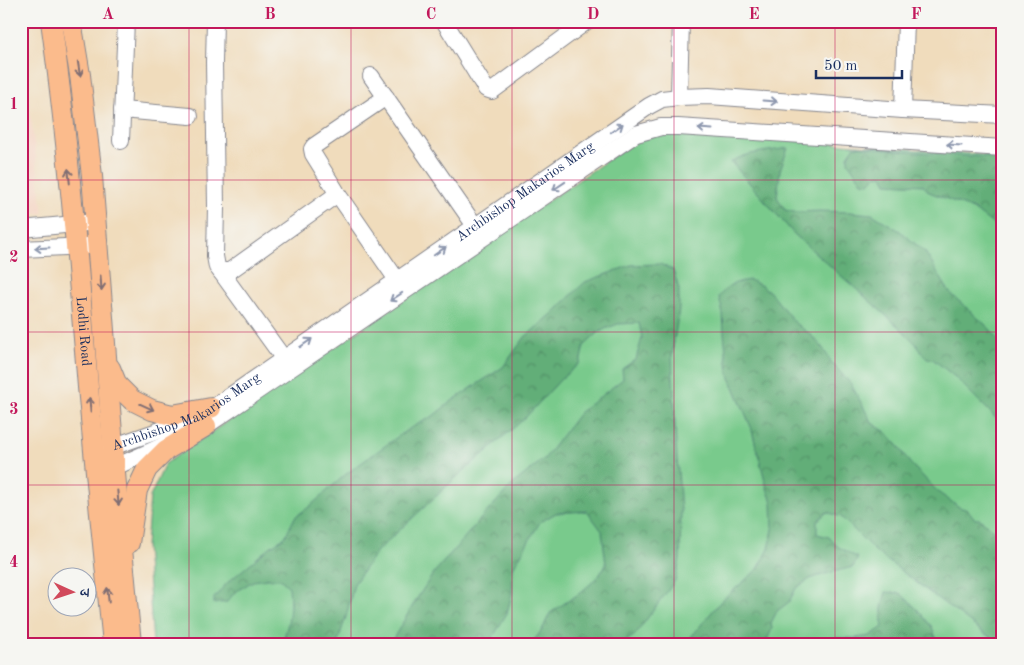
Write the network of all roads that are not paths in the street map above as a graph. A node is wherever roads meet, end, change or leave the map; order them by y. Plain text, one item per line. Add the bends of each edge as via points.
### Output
1 (50, 21) edge
2 (71, 21) edge
3 (126, 21) edge
4 (215, 21) edge
5 (444, 21) edge
6 (587, 21) edge
7 (681, 21) edge
8 (906, 21) edge
9 (370, 76) dead end
10 (386, 97) junction
11 (679, 97) junction
12 (122, 110) junction
13 (902, 110) junction
14 (1003, 115) edge
15 (190, 116) dead end
16 (121, 141) dead end
17 (1003, 148) edge
18 (337, 193) junction
19 (96, 222) junction
20 (74, 224) junction
21 (21, 229) edge
22 (479, 232) junction
23 (98, 245) junction
24 (76, 246) junction
25 (21, 249) edge
26 (221, 272) junction
27 (397, 280) junction
28 (106, 359) junction
29 (284, 359) junction
30 (209, 417) junction
31 (113, 446) junction
32 (94, 453) junction
33 (115, 467) junction
34 (96, 476) junction
35 (124, 569) junction
36 (113, 644) edge
37 (132, 644) edge

20 -> 1 main road, Lodhi Road
2 -> 19 main road, Lodhi Road
3 - 12 street
4 - 26 street via 215,256
5 - 6 street via 486,89 492,91
7 - 11 street
8 - 13 street
9 - 10 street
10 - 18 street via 312,149
10 - 22 street
11 -> 13 street, Archbishop Makarios Marg via 709,96
22 -> 11 street, Archbishop Makarios Marg via 649,106 662,99
12 - 15 street
12 - 16 street
13 - 14 street, Archbishop Makarios Marg
17 -> 22 street, Archbishop Makarios Marg via 661,127 636,134
18 - 26 street via 232,270
18 - 27 street
19 - 20 street
19 - 23 main road, Lodhi Road
20 - 21 street
20 - 24 main road, Lodhi Road
27 -> 22 street, Archbishop Makarios Marg
22 -> 30 street, Archbishop Makarios Marg
23 - 24 street
23 -> 28 main road, Lodhi Road
24 -> 25 street
32 -> 24 main road, Lodhi Road
26 - 29 street
29 -> 27 street, Archbishop Makarios Marg
28 -> 30 main road via 117,385 132,400 172,415
28 - 31 main road, Lodhi Road
29 - 30 street, Archbishop Makarios Marg
30 - 31 street, Archbishop Makarios Marg via 201,416
30 - 33 street, Archbishop Makarios Marg
30 - 35 main road via 147,469 138,490
31 - 32 street, Archbishop Makarios Marg
31 - 33 main road, Lodhi Road
32 - 34 main road, Lodhi Road
33 - 34 street, Archbishop Makarios Marg
33 -> 35 main road, Lodhi Road
36 -> 34 main road, Lodhi Road
35 - 37 main road, Lodhi Road

